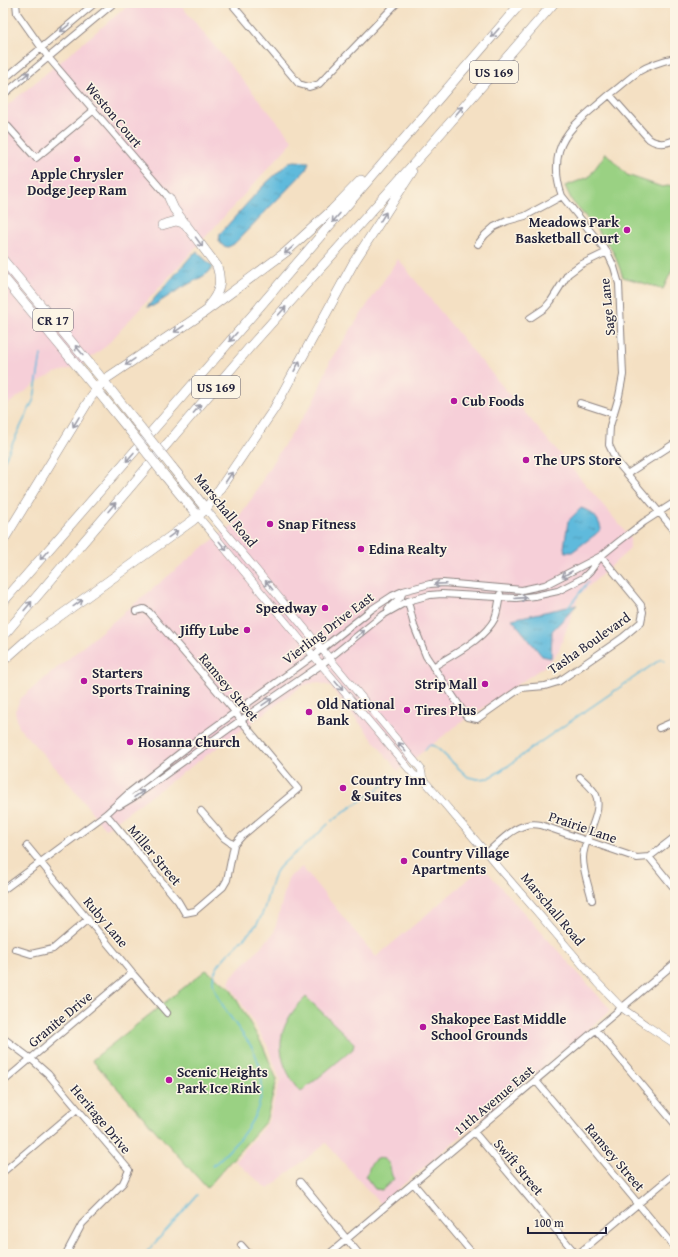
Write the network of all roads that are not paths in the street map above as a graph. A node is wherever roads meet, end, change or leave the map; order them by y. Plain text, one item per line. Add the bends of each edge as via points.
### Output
1 (16, 3) edge
2 (95, 3) edge
3 (114, 3) edge
4 (231, 3) edge
5 (397, 3) edge
6 (521, 3) edge
7 (554, 3) edge
8 (41, 48) junction
9 (48, 57) junction
10 (675, 58) edge
11 (3, 80) edge
12 (3, 95) edge
13 (610, 95) junction
14 (94, 110) junction
15 (426, 114) junction
16 (3, 121) edge
17 (675, 140) edge
18 (434, 141) junction
19 (562, 196) junction
20 (169, 198) joint
21 (162, 225) dead end
22 (186, 225) junction
23 (478, 244) dead end
24 (607, 252) junction
25 (3, 260) edge
26 (3, 277) edge
27 (202, 314) junction
28 (530, 318) dead end
29 (104, 380) junction
30 (97, 389) junction
31 (580, 403) dead end
32 (614, 414) junction
33 (675, 442) edge
34 (627, 474) junction
35 (675, 502) edge
36 (206, 508) junction
37 (659, 512) junction
38 (198, 516) junction
39 (675, 531) edge
40 (3, 541) edge
41 (601, 556) junction
42 (500, 588) junction
43 (403, 591) junction
44 (500, 597) junction
45 (408, 601) junction
46 (3, 602) edge
47 (136, 611) dead end
48 (383, 615) junction
49 (3, 636) edge
50 (322, 650) junction
51 (314, 656) junction
52 (330, 658) junction
53 (3, 661) edge
54 (321, 665) junction
55 (433, 667) junction
56 (235, 712) junction
57 (241, 720) junction
58 (675, 721) edge
59 (659, 728) dead end
60 (580, 777) dead end
61 (423, 779) junction
62 (200, 811) dead end
63 (106, 814) junction
64 (675, 837) edge
65 (587, 841) junction
66 (234, 845) junction
67 (27, 846) dead end
68 (486, 853) junction
69 (649, 857) junction
70 (40, 862) junction
71 (675, 889) edge
72 (3, 890) edge
73 (592, 900) dead end
74 (88, 920) junction
75 (15, 949) dead end
76 (675, 963) edge
77 (132, 973) junction
78 (622, 1008) junction
79 (167, 1013) dead end
80 (596, 1030) junction
81 (3, 1038) edge
82 (675, 1044) edge
83 (31, 1059) junction
84 (536, 1081) junction
85 (3, 1082) edge
86 (78, 1110) junction
87 (675, 1124) edge
88 (474, 1132) junction
89 (3, 1172) edge
90 (675, 1173) edge
91 (300, 1182) dead end
92 (413, 1183) junction
93 (638, 1204) junction
94 (347, 1239) junction
95 (241, 1245) dead end
96 (675, 1248) edge
97 (66, 1254) edge
98 (249, 1254) edge
99 (329, 1254) edge
100 (359, 1254) edge
101 (472, 1254) edge
102 (577, 1254) edge

1 - 8 street, Weston Court via 17,13
2 -> 8 street
3 - 9 street
4 - 5 street via 299,84 309,87 319,84
6 -> 15 highway, US 169
18 -> 7 highway, US 169
8 - 9 street, Weston Court
8 - 11 street
12 -> 9 street
9 - 14 street, Weston Court
10 - 13 street, Sage Lane via 639,72
13 - 17 street via 649,139 662,144
13 - 19 street, Sage Lane via 576,124 563,142 556,170
14 - 16 street via 36,158
14 - 20 street, Weston Court
15 -> 27 highway via 332,210 286,252
15 -> 46 highway, US 169
36 -> 18 highway via 274,409 354,262
49 -> 18 highway, US 169 via 249,348
19 - 23 street via 525,216 494,227
19 - 24 street, Sage Lane
20 - 22 highway
21 - 22 highway via 176,221
22 -> 27 highway via 217,266 220,276 218,292
24 - 28 street via 568,274 545,308
24 - 32 street, Sage Lane via 619,284 624,365 622,386
29 -> 25 highway, Marschall Road / CR 17
26 - 30 highway, Marschall Road / CR 17
27 -> 29 highway
29 - 30 highway
29 - 36 highway, Marschall Road / CR 17, bridge
30 - 38 highway, Marschall Road / CR 17, bridge
30 -> 40 highway
31 - 32 street
32 - 34 street, Sage Lane via 609,431 609,445 617,462
33 - 34 street
34 - 37 street, Sage Lane
35 - 37 street, Vierling Drive East
36 - 38 highway
50 -> 36 main road, Marschall Road / CR 17
37 - 39 street, Sage Lane
37 - 41 street, Vierling Drive East
38 -> 51 main road, Marschall Road / CR 17
53 -> 38 highway via 29,638
41 -> 42 street, Vierling Drive East via 545,585 522,590
44 -> 41 street, Vierling Drive East via 535,596 558,590 583,578
41 - 55 street, Tasha Boulevard via 642,605 641,622 558,682 521,688 477,719 467,717
42 -> 43 street, Vierling Drive East via 443,583
42 - 44 street
43 - 48 street via 401,597
43 - 50 street, Vierling Drive East via 372,609
44 - 45 street, Vierling Drive East via 442,594
44 - 55 street via 497,612 487,630
45 - 48 street, Vierling Drive East
45 - 55 street, Tasha Boulevard via 414,626
47 - 56 street, Ramsey Street via 149,612
52 -> 48 street, Vierling Drive East
50 - 51 street, Vierling Drive East
50 - 52 main road, Marschall Road / CR 17
51 - 54 main road, Marschall Road / CR 17
51 - 56 street, Vierling Drive East
52 - 54 street, Vierling Drive East
61 -> 52 main road, Marschall Road / CR 17 via 421,769
57 -> 54 street, Vierling Drive East
54 -> 61 main road, Marschall Road / CR 17 via 414,775
56 - 57 street, Ramsey Street
56 - 63 street, Vierling Drive East via 136,787
63 -> 57 street, Vierling Drive East via 134,797
57 - 66 street, Ramsey Street via 298,789
58 - 59 street
60 - 65 street via 592,789 598,800
61 - 68 main road, Marschall Road / CR 17
62 - 66 street via 224,838
63 - 66 street, Miller Street via 178,901 185,913 195,911 223,887 227,880
63 - 70 street, Vierling Drive East
64 - 69 street
65 - 68 street, Prairie Lane via 529,823 517,828
65 - 69 street, Prairie Lane via 637,858
65 - 73 street via 583,858
67 - 70 street, Ruby Lane
68 - 78 main road, Marschall Road / CR 17
69 - 71 street
70 - 72 street, Vierling Drive East
70 - 74 street, Ruby Lane
74 - 75 street via 53,949 31,954
74 - 77 street, Ruby Lane
76 - 78 street, 11th Avenue East
77 - 79 street, Ruby Lane
77 - 83 street, Granite Drive
78 - 80 street, 11th Avenue East
78 - 82 main road, Marschall Road / CR 17
80 - 84 street, 11th Avenue East
80 - 87 street
81 - 83 street, Heritage Drive
83 - 85 street, Granite Drive
83 - 86 street, Heritage Drive via 48,1074
84 - 88 street, 11th Avenue East
84 - 93 street, Ramsey Street
86 - 89 street
86 - 97 street, Heritage Drive via 129,1170 123,1183 82,1224
88 - 92 street, 11th Avenue East
88 - 102 street, Swift Street
90 - 93 street
91 - 94 street
92 - 94 street, 11th Avenue East
92 - 101 street
93 - 96 street, Ramsey Street
93 - 102 street
94 - 99 street, 11th Avenue East
94 - 100 street
95 - 98 street

